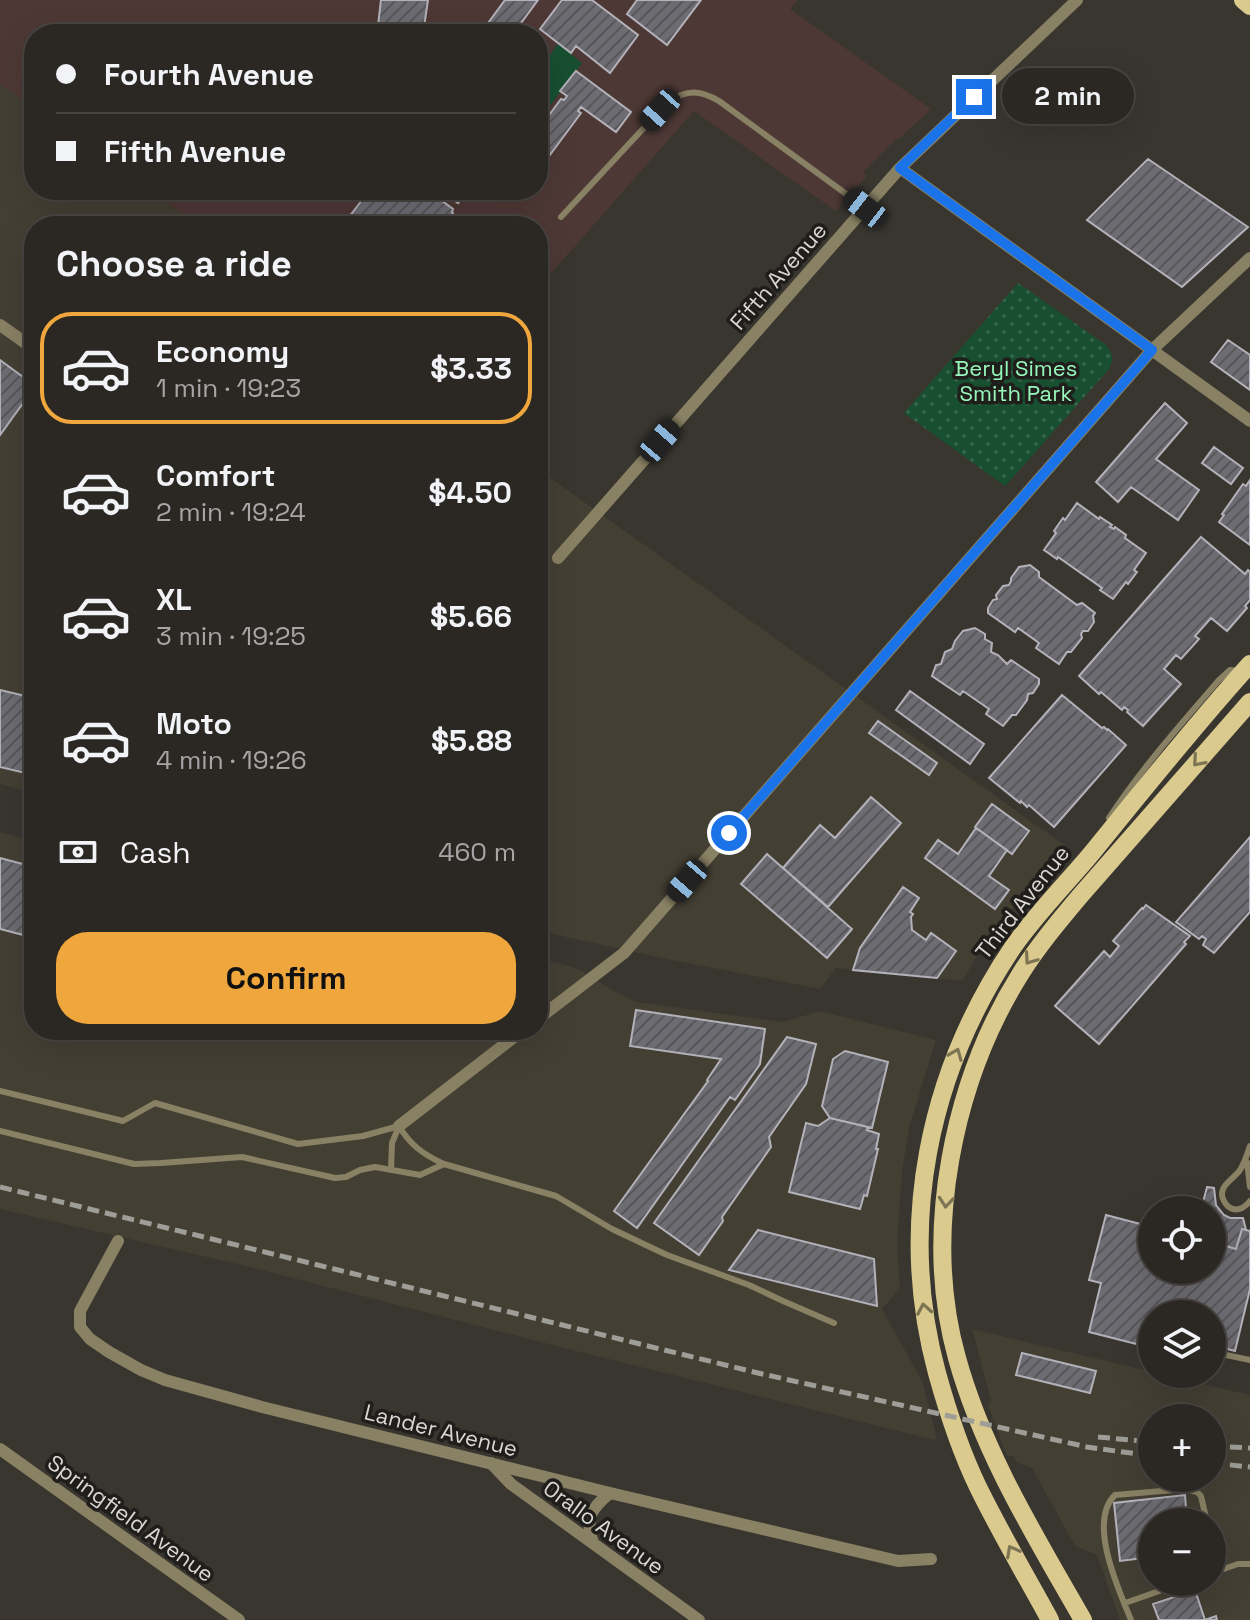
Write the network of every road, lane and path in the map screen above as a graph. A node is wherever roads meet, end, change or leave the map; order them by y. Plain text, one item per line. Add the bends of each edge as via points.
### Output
1 (1077, 0) edge
2 (1243, 0) edge
3 (1250, 6) edge
4 (900, 168) junction
5 (865, 208) junction
6 (561, 217) dead end
7 (1250, 258) edge
8 (0, 325) edge
9 (24, 342) edge
10 (1152, 350) junction
11 (1250, 421) edge
12 (558, 558) dead end
13 (1247, 668) edge
14 (1250, 702) edge
15 (548, 1011) edge
16 (510, 1040) edge
17 (0, 1091) edge
18 (399, 1126) junction
19 (0, 1131) edge
20 (1250, 1146) edge
21 (1247, 1158) junction
22 (444, 1164) junction
23 (391, 1170) junction
24 (1250, 1187) edge
25 (1249, 1205) edge
26 (118, 1241) dead end
27 (834, 1323) dead end
28 (1226, 1355) edge
29 (1250, 1360) edge
30 (0, 1449) edge
31 (490, 1463) junction
32 (610, 1493) junction
33 (1204, 1508) edge
34 (593, 1543) junction
35 (931, 1559) dead end
36 (1250, 1564) edge
37 (1226, 1568) edge
38 (1145, 1596) edge
39 (1125, 1603) junction
40 (239, 1620) edge
41 (699, 1620) edge
42 (1050, 1620) edge
43 (1083, 1620) edge
44 (1131, 1620) edge

1 - 4 street, Fifth Avenue
2 - 3 main road
4 - 5 street, Fifth Avenue
4 - 10 street
5 - 6 lane via 719,101 690,91 668,102
5 - 12 street, Fifth Avenue
7 - 10 street
8 - 9 street
10 - 11 street
10 - 15 street via 624,953
42 -> 13 main road, Third Avenue via 977,1485 938,1375 921,1287 928,1149 950,1068 971,1018 1014,946
14 -> 43 main road, Third Avenue via 1080,896 1021,973 979,1056 950,1164 944,1278 956,1356 991,1450
16 - 18 street
17 - 18 lane via 123,1121 155,1103 298,1144
18 - 22 lane via 415,1147
18 - 23 lane
19 - 23 lane via 134,1164 242,1157 335,1178 375,1167
20 - 21 lane
21 - 24 lane
21 - 25 lane via 1222,1195 1234,1209
22 - 23 lane via 420,1175
22 - 27 lane via 556,1196 667,1255
26 - 31 street, Lander Avenue via 80,1311 82,1331 100,1346 153,1376
28 - 29 lane
30 - 40 street, Springfield Avenue
31 - 32 street, Lander Avenue
31 - 34 street, Orallo Avenue
32 - 34 street via 590,1516
32 - 35 street, Lander Avenue via 898,1561
33 - 39 lane via 1201,1496 1190,1490 1112,1497 1104,1526 1109,1560
34 - 41 street, Orallo Avenue
36 - 37 lane
38 - 39 lane
39 - 44 lane

